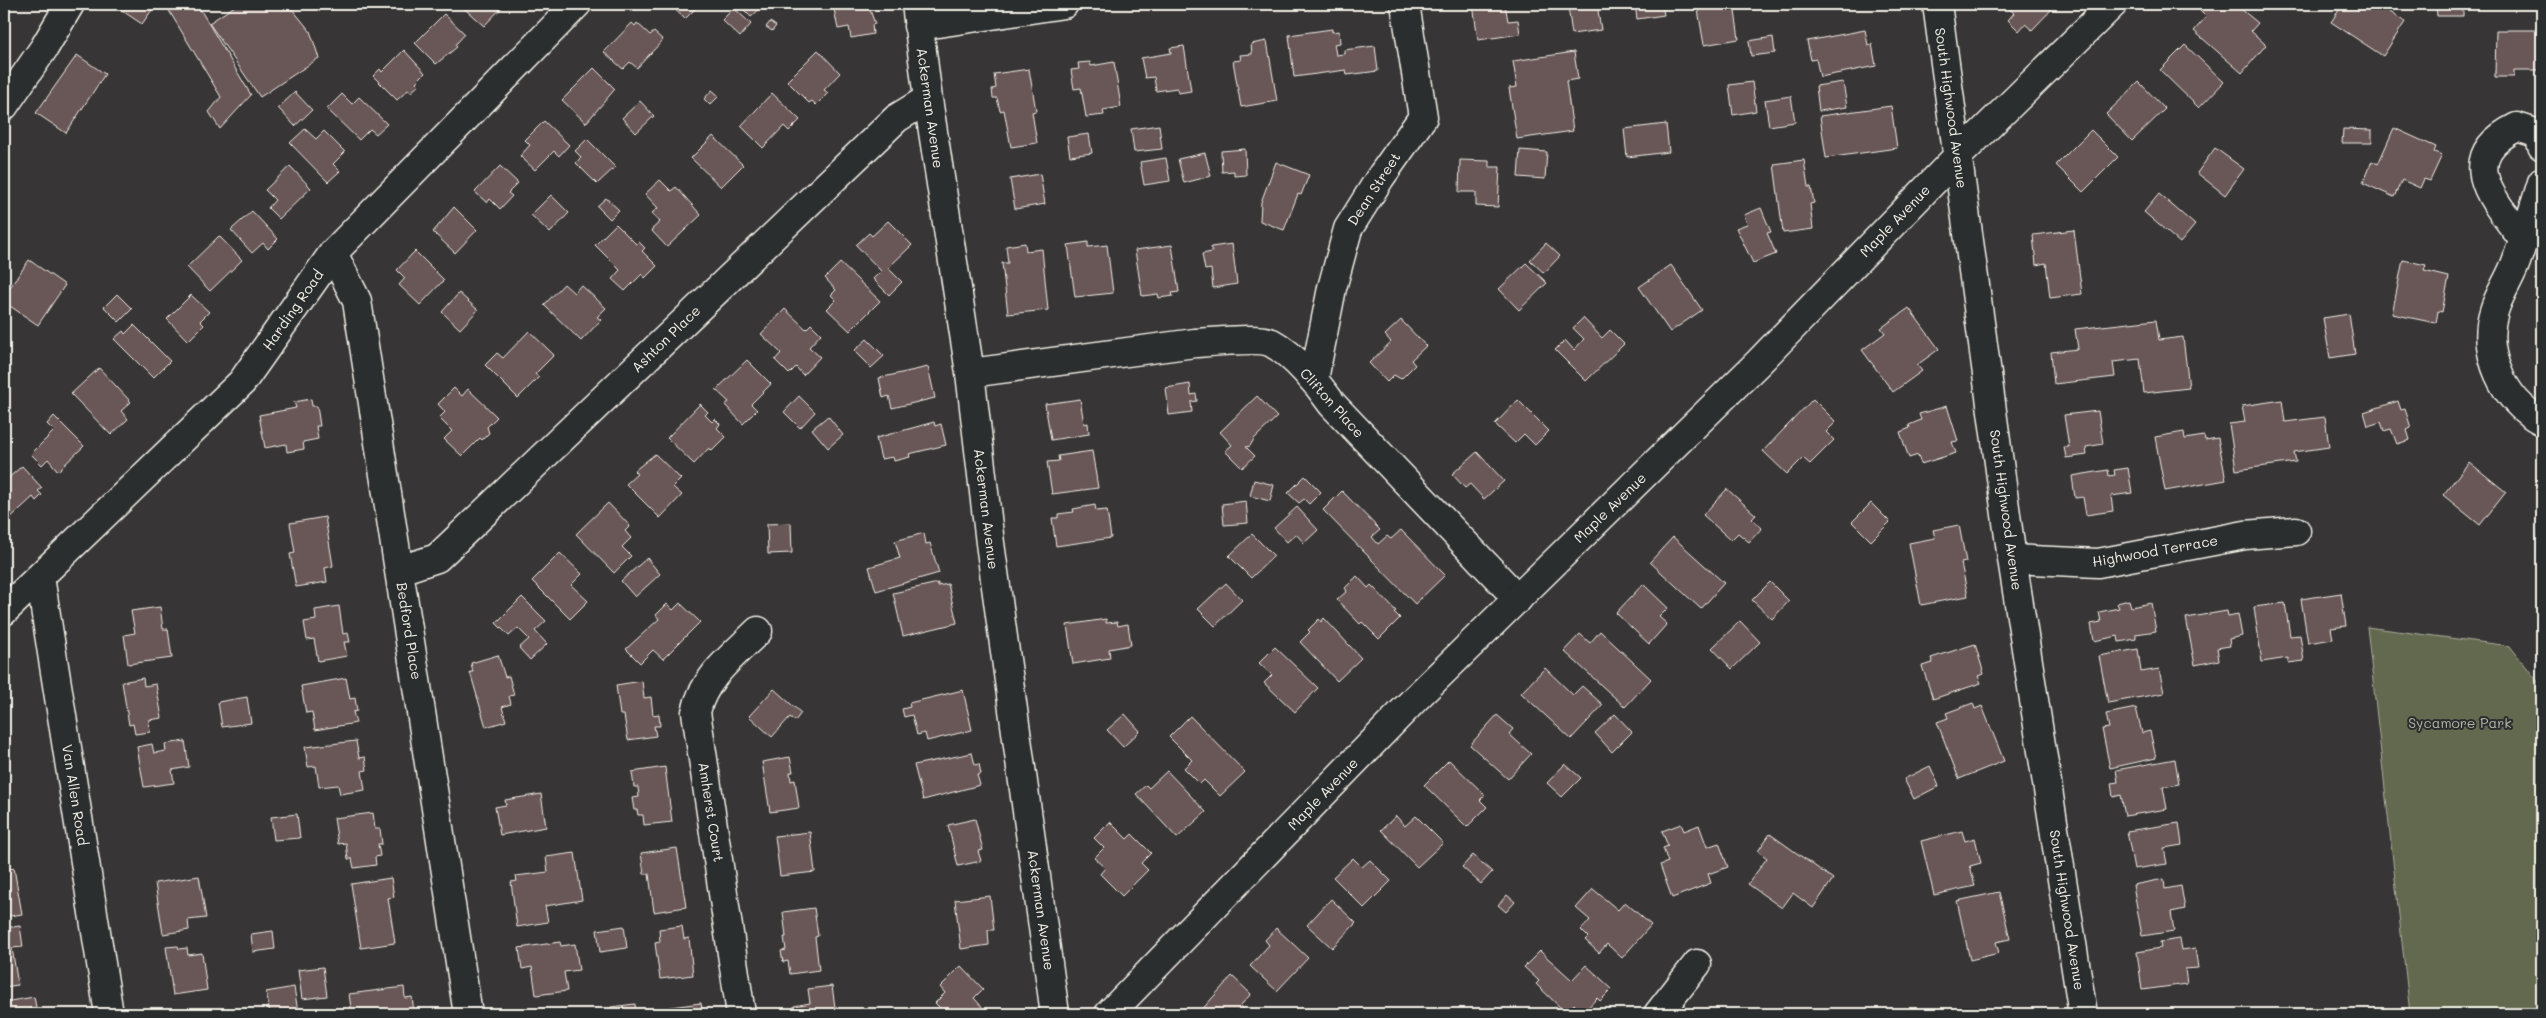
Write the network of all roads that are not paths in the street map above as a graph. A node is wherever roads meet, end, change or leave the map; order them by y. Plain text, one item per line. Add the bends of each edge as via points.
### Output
1 (70, 4) edge
2 (577, 4) edge
3 (1064, 4) edge
4 (1405, 4) edge
5 (1937, 4) edge
6 (2113, 4) edge
7 (917, 15) edge
8 (928, 99) junction
9 (4, 106) edge
10 (2542, 146) edge
11 (1958, 156) junction
12 (2542, 182) edge
13 (2523, 238) junction
14 (333, 253) junction
15 (970, 373) junction
16 (1314, 379) junction
17 (2542, 421) edge
18 (2296, 532) dead end
19 (2012, 559) junction
20 (400, 570) junction
21 (40, 577) junction
22 (1518, 598) junction
23 (4, 611) edge
24 (758, 631) dead end
25 (1698, 964) dead end
26 (109, 1014) edge
27 (468, 1014) edge
28 (741, 1014) edge
29 (1055, 1014) edge
30 (1109, 1014) edge
31 (1658, 1014) edge
32 (2083, 1014) edge

1 - 9 street via 36,44
2 - 14 street, Harding Road
3 - 7 street
4 - 16 street, Dean Street via 1423,117 1348,229 1332,288
5 - 11 street, South Highwood Avenue
6 - 11 street, Maple Avenue
7 - 8 street, Ackerman Avenue
8 - 15 street, Ackerman Avenue
8 - 20 street, Ashton Place via 896,118 437,558
10 - 13 street via 2538,134 2517,127 2499,136 2490,147 2482,167 2491,197
11 - 19 street, South Highwood Avenue
11 - 22 street, Maple Avenue via 1759,362
12 - 13 street
13 - 17 street via 2494,312 2490,336 2494,361 2504,386 2517,403
14 - 20 street, Bedford Place via 357,302
14 - 21 street, Harding Road via 242,382
15 - 16 street, Clifton Place via 1195,343 1232,341 1271,342
15 - 29 street, Ackerman Avenue via 990,543
16 - 22 street, Clifton Place via 1332,404
18 - 19 street, Highwood Terrace via 2245,535 2098,563
19 - 32 street, South Highwood Avenue
20 - 27 street, Bedford Place
21 - 23 street, Harding Road
21 - 26 street, Van Allen Road
22 - 30 street, Maple Avenue via 1416,698
24 - 28 street, Amherst Court via 710,680 699,695 696,712
25 - 31 street

